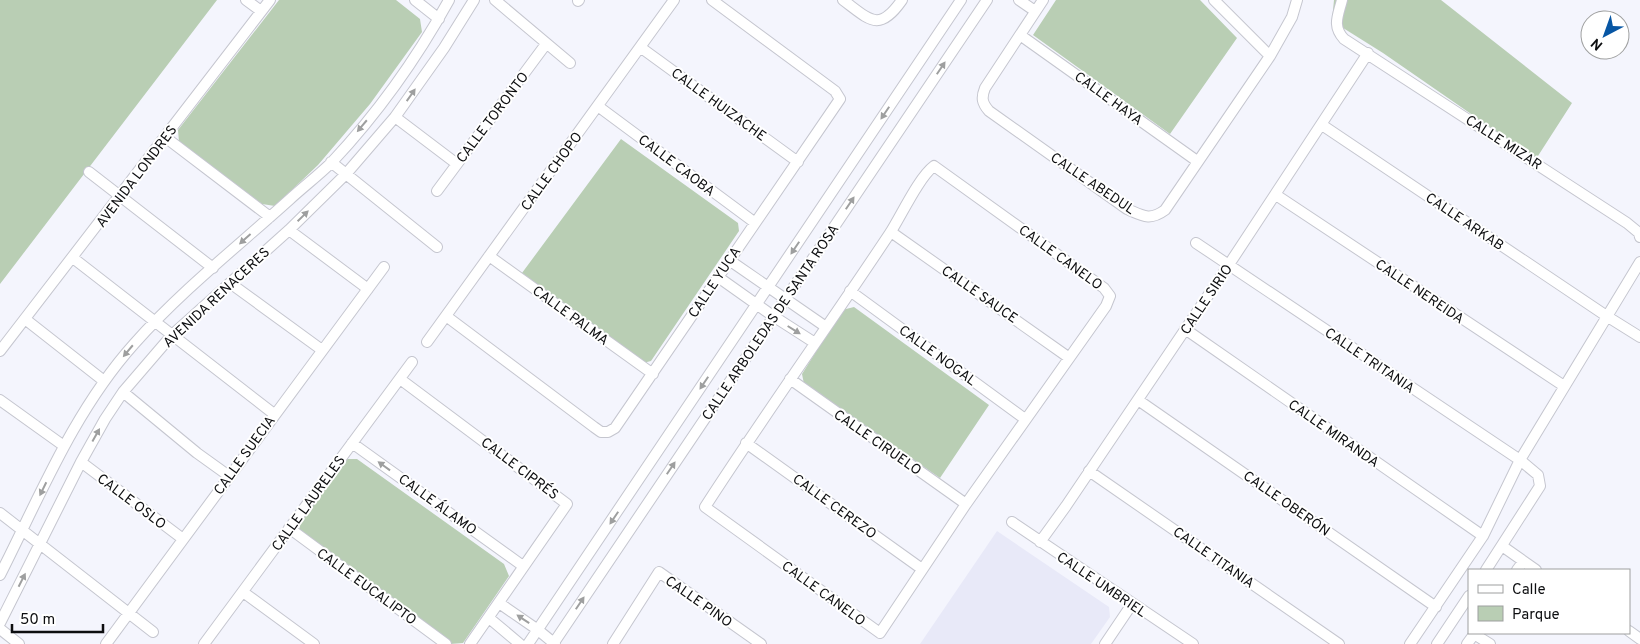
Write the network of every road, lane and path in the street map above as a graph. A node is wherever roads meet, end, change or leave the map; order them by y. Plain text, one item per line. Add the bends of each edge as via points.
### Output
1 (246, 0) edge
2 (270, 0) edge
3 (415, 0) edge
4 (449, 0) edge
5 (474, 0) edge
6 (494, 0) edge
7 (674, 0) edge
8 (712, 0) edge
9 (843, 0) edge
10 (902, 0) edge
11 (961, 0) edge
12 (987, 0) edge
13 (1019, 0) edge
14 (1043, 0) edge
15 (1214, 0) edge
16 (1298, 0) edge
17 (1342, 0) edge
18 (262, 11) junction
19 (1035, 11) junction
20 (439, 19) junction
21 (1020, 34) junction
22 (546, 44) junction
23 (640, 47) junction
24 (1368, 53) junction
25 (1270, 56) junction
26 (570, 63) dead end
27 (598, 107) junction
28 (395, 117) junction
29 (1322, 125) junction
30 (165, 137) junction
31 (1198, 161) junction
32 (331, 162) junction
33 (798, 162) junction
34 (457, 164) junction
35 (89, 172) dead end
36 (346, 174) junction
37 (437, 190) dead end
38 (1276, 195) junction
39 (120, 196) junction
40 (270, 217) junction
41 (754, 222) junction
42 (289, 230) junction
43 (891, 232) junction
44 (1639, 235) edge
45 (1196, 243) dead end
46 (437, 247) dead end
47 (489, 256) junction
48 (73, 258) junction
49 (729, 260) junction
50 (1640, 262) edge
51 (1228, 266) junction
52 (384, 267) dead end
53 (213, 268) junction
54 (718, 277) junction
55 (230, 283) junction
56 (768, 287) junction
57 (368, 289) junction
58 (850, 291) junction
59 (785, 299) junction
60 (757, 305) junction
61 (446, 316) junction
62 (773, 316) junction
63 (1608, 317) junction
64 (25, 319) junction
65 (155, 321) junction
66 (826, 327) junction
67 (1185, 329) junction
68 (172, 335) junction
69 (1640, 337) edge
70 (427, 342) dead end
71 (816, 343) junction
72 (322, 350) junction
73 (0, 351) edge
74 (1068, 357) junction
75 (412, 362) dead end
76 (653, 374) junction
77 (400, 379) junction
78 (790, 379) junction
79 (104, 381) junction
80 (1564, 386) junction
81 (123, 392) junction
82 (0, 400) edge
83 (1138, 400) junction
84 (274, 414) junction
85 (1026, 419) junction
86 (352, 443) junction
87 (746, 443) junction
88 (64, 446) junction
89 (1520, 460) junction
90 (81, 462) junction
91 (1089, 471) junction
92 (229, 476) junction
93 (966, 504) junction
94 (0, 513) edge
95 (1012, 522) dead end
96 (289, 528) junction
97 (23, 530) junction
98 (1483, 536) junction
99 (183, 539) junction
100 (1040, 542) junction
101 (41, 544) junction
102 (1502, 546) junction
103 (523, 566) junction
104 (1520, 566) edge
105 (922, 569) junction
106 (1487, 569) edge
107 (0, 575) edge
108 (243, 592) junction
109 (1468, 598) edge
110 (499, 603) junction
111 (1132, 604) junction
112 (1436, 607) junction
113 (129, 613) junction
114 (489, 618) junction
115 (0, 623) edge
116 (0, 629) edge
117 (153, 632) dead end
118 (1475, 634) edge
119 (549, 639) edge
120 (615, 641) edge
121 (19, 644) edge
122 (106, 644) edge
123 (204, 644) edge
124 (314, 644) edge
125 (446, 644) edge
126 (470, 644) edge
127 (520, 644) edge
128 (528, 644) edge
129 (626, 644) edge
130 (761, 644) edge
131 (1105, 644) edge
132 (1193, 644) edge
133 (1339, 644) edge
134 (1410, 644) edge
135 (1437, 644) edge
136 (1490, 644) edge

1 - 18 street
2 - 18 street, AVENIDA LONDRES
3 - 20 street
4 - 20 street, AVENIDA RENACERES
28 -> 5 street, AVENIDA RENACERES
6 - 22 street
7 - 23 street, CALLE CHOPO
8 - 33 street, CALLE YUCA via 839,95 836,106
9 - 10 street via 865,17 875,20 883,20 892,14
11 -> 56 street, CALLE ARBOLEDAS DE SANTA ROSA
59 -> 12 street, CALLE ARBOLEDAS DE SANTA ROSA
13 - 19 street
14 - 19 street, CALLE ABEDUL
15 - 25 street
16 - 25 street, CALLE ABEDUL
17 - 24 street, CALLE MIZAR via 1336,22 1338,32
18 - 30 street, AVENIDA LONDRES
19 - 21 street, CALLE ABEDUL
20 -> 32 street, AVENIDA RENACERES via 392,90
21 - 31 street, CALLE HAYA
21 - 31 street, CALLE ABEDUL via 984,88 983,104 989,111 1127,209 1143,216 1153,217 1165,210
22 - 26 street
22 - 34 street, CALLE TORONTO
23 - 27 street, CALLE CHOPO
23 - 33 street, CALLE HUIZACHE
24 - 29 street, CALLE SIRIO
24 - 44 street, CALLE MIZAR via 1627,223
25 - 31 street, CALLE ABEDUL
27 - 41 street, CALLE CAOBA
27 - 47 street, CALLE CHOPO
28 - 34 street
28 - 36 street, AVENIDA RENACERES
29 - 38 street, CALLE SIRIO
29 - 63 street, CALLE ARKAB
30 - 39 street, AVENIDA LONDRES
30 - 40 street
32 - 36 street
32 - 40 street, AVENIDA RENACERES
33 - 41 street, CALLE YUCA
34 - 37 street, CALLE TORONTO
35 - 39 street
42 -> 36 street, AVENIDA RENACERES
36 - 46 street
38 - 51 street, CALLE SIRIO
38 - 80 street, CALLE NEREIDA
39 - 48 street, AVENIDA LONDRES
39 - 53 street
40 -> 53 street, AVENIDA RENACERES
41 - 49 street, CALLE YUCA
42 - 55 street, AVENIDA RENACERES
42 - 57 street
43 - 58 street, CALLE CANELO
43 - 74 street, CALLE SAUCE
43 - 74 street, CALLE CANELO via 927,172 934,166 938,168 1108,292 1108,302
45 - 51 street, CALLE TRITANIA
47 - 61 street, CALLE CHOPO
47 - 76 street, CALLE PALMA
48 - 64 street, AVENIDA LONDRES
48 - 65 street
49 - 54 street, CALLE YUCA
49 - 56 street
50 - 63 street
51 - 67 street, CALLE SIRIO
51 - 89 street, CALLE TRITANIA
52 - 57 street, CALLE SUECIA
53 - 65 street, AVENIDA RENACERES
54 - 60 street
54 - 76 street, CALLE YUCA
55 - 68 street, AVENIDA RENACERES
55 - 72 street
56 - 59 street
56 - 60 street, CALLE ARBOLEDAS DE SANTA ROSA
57 - 72 street, CALLE SUECIA
58 - 66 street, CALLE CANELO
58 - 85 street, CALLE NOGAL
59 - 62 street, CALLE ARBOLEDAS DE SANTA ROSA
59 - 66 street
60 - 62 street
60 -> 119 street, CALLE ARBOLEDAS DE SANTA ROSA
61 - 70 street, CALLE CHOPO
61 - 76 street, CALLE YUCA via 601,432 614,428
62 -> 71 street
119 -> 62 street, CALLE ARBOLEDAS DE SANTA ROSA
63 - 69 street, CALLE ARKAB
63 - 80 street
64 - 73 street, AVENIDA LONDRES
64 - 79 street
65 - 68 street
65 -> 79 street, AVENIDA RENACERES
66 - 71 street, CALLE CANELO
67 - 83 street, CALLE SIRIO
67 - 98 street, CALLE MIRANDA
68 - 81 street, AVENIDA RENACERES
68 - 84 street
71 - 78 street, CALLE CANELO
72 - 84 street, CALLE SUECIA
74 - 85 street, CALLE CANELO
75 - 77 street, CALLE LAURELES
77 - 86 street, CALLE LAURELES
77 - 103 street, CALLE CIPRÉS via 568,504
78 - 87 street, CALLE CANELO
78 - 93 street, CALLE CIRUELO
79 - 88 street, AVENIDA RENACERES
80 - 89 street
90 -> 81 street, AVENIDA RENACERES
81 - 92 street
82 - 88 street
83 - 91 street, CALLE SIRIO
83 - 112 street, CALLE OBERÓN
84 - 92 street, CALLE SUECIA
85 - 93 street, CALLE CANELO
86 - 96 street, CALLE LAURELES
103 -> 86 street, CALLE ÁLAMO
87 - 105 street, CALLE CEREZO
87 - 105 street, CALLE CANELO via 705,507 880,633
88 -> 97 street, AVENIDA RENACERES
89 - 98 street
89 - 102 street, CALLE TRITANIA via 1535,471 1540,486
90 - 99 street, CALLE OSLO
90 - 101 street, AVENIDA RENACERES
91 - 100 street, CALLE SIRIO
91 - 133 street, CALLE TITANIA
92 - 99 street, CALLE SUECIA
93 - 105 street, CALLE CANELO
94 - 97 street
95 - 100 street, CALLE UMBRIEL
96 - 108 street, CALLE LAURELES
96 - 125 street, CALLE EUCALIPTO
97 - 101 street
97 - 107 street, AVENIDA RENACERES
98 - 112 street
99 - 113 street, CALLE SUECIA
100 - 111 street, CALLE UMBRIEL
101 - 113 street
115 -> 101 street, AVENIDA RENACERES
102 - 104 street
102 - 106 street
103 - 110 street, CALLE CIPRÉS
108 - 123 street, CALLE LAURELES
108 - 124 street
109 - 135 street
110 - 114 street, CALLE CIPRÉS
119 -> 110 street
111 - 131 street
111 - 132 street, CALLE UMBRIEL
112 - 134 street
113 - 117 street
113 - 122 street, CALLE SUECIA
114 - 126 street, CALLE CIPRÉS
114 - 127 street
116 - 121 street
118 - 136 street
119 - 128 street, CALLE ARBOLEDAS DE SANTA ROSA
120 - 129 street
120 - 130 street, CALLE PINO via 659,572

